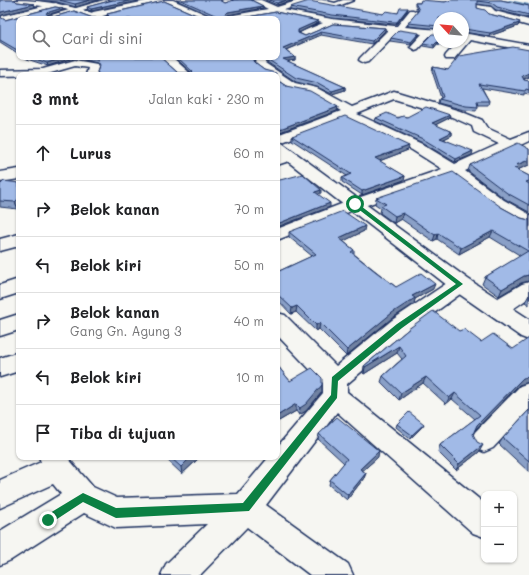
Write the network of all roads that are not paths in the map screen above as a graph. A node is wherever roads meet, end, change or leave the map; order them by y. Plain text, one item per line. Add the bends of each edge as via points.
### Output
1 (110, 0) edge
2 (162, 0) edge
3 (167, 0) edge
4 (254, 0) edge
5 (350, 0) edge
6 (24, 1) edge
7 (56, 6) junction
8 (480, 7) edge
9 (74, 9) junction
10 (276, 10) junction
11 (413, 12) dead end
12 (94, 15) joint
13 (52, 16) edge
14 (204, 16) edge
15 (244, 16) edge
16 (16, 21) edge
17 (332, 22) junction
18 (529, 24) edge
19 (362, 26) junction
20 (398, 28) junction
21 (429, 32) junction
22 (433, 32) edge
23 (304, 34) edge
24 (349, 34) edge
25 (522, 36) dead end
26 (469, 37) edge
27 (510, 44) junction
28 (415, 47) dead end
29 (457, 48) edge
30 (529, 48) edge
31 (450, 57) dead end
32 (168, 60) edge
33 (260, 60) edge
34 (364, 60) dead end
35 (33, 61) edge
36 (41, 72) edge
37 (92, 72) edge
38 (182, 72) edge
39 (270, 72) edge
40 (0, 73) edge
41 (16, 73) edge
42 (280, 78) edge
43 (350, 113) junction
44 (529, 136) edge
45 (280, 139) edge
46 (512, 145) junction
47 (281, 154) edge
48 (454, 170) junction
49 (16, 175) edge
50 (0, 178) edge
51 (355, 204) junction
52 (529, 221) edge
53 (280, 234) edge
54 (16, 241) edge
55 (0, 246) edge
56 (460, 284) junction
57 (16, 287) edge
58 (529, 289) edge
59 (0, 292) edge
60 (495, 309) junction
61 (16, 323) edge
62 (280, 324) edge
63 (0, 328) edge
64 (529, 331) edge
65 (16, 362) edge
66 (0, 368) edge
67 (335, 388) junction
68 (529, 393) edge
69 (484, 440) dead end
70 (55, 463) edge
71 (0, 494) edge
72 (83, 497) junction
73 (245, 508) junction
74 (481, 519) edge
75 (0, 549) edge
76 (178, 575) edge
77 (337, 575) edge

1 - 9 street
2 - 12 street
3 - 14 street
4 - 10 street
5 - 10 street via 336,5 309,0
6 - 7 street
7 - 9 street
7 - 16 street via 5,18
8 - 18 street
9 - 12 street
9 - 13 street
10 - 15 street
10 - 17 street
11 - 20 street
17 - 19 street
17 - 23 street
19 - 20 street
19 - 24 street
20 - 21 street
20 - 34 street
21 - 22 street
21 - 28 street
25 - 27 street
26 - 27 street
27 - 30 street
29 - 31 street
32 - 38 street
33 - 39 street via 261,67
35 - 40 street
36 - 37 street via 81,62 93,66
40 - 41 street
42 - 43 street via 291,86 313,90
43 - 45 street
43 - 46 street via 397,95 477,123 482,131
43 - 48 street via 417,147
44 - 46 street
46 - 48 street
47 - 51 street
48 - 51 street
48 - 52 street via 498,203
49 - 50 street
51 - 53 street
51 - 56 street
54 - 55 street
56 - 60 street
56 - 67 street via 400,326
57 - 59 street
58 - 60 street
60 - 64 street
61 - 63 street
62 - 67 street
65 - 66 street
67 - 73 street
67 - 74 street
68 - 69 street
70 - 71 street
70 - 72 street
72 - 73 street via 116,513
72 - 75 street
73 - 76 street
73 - 77 street

